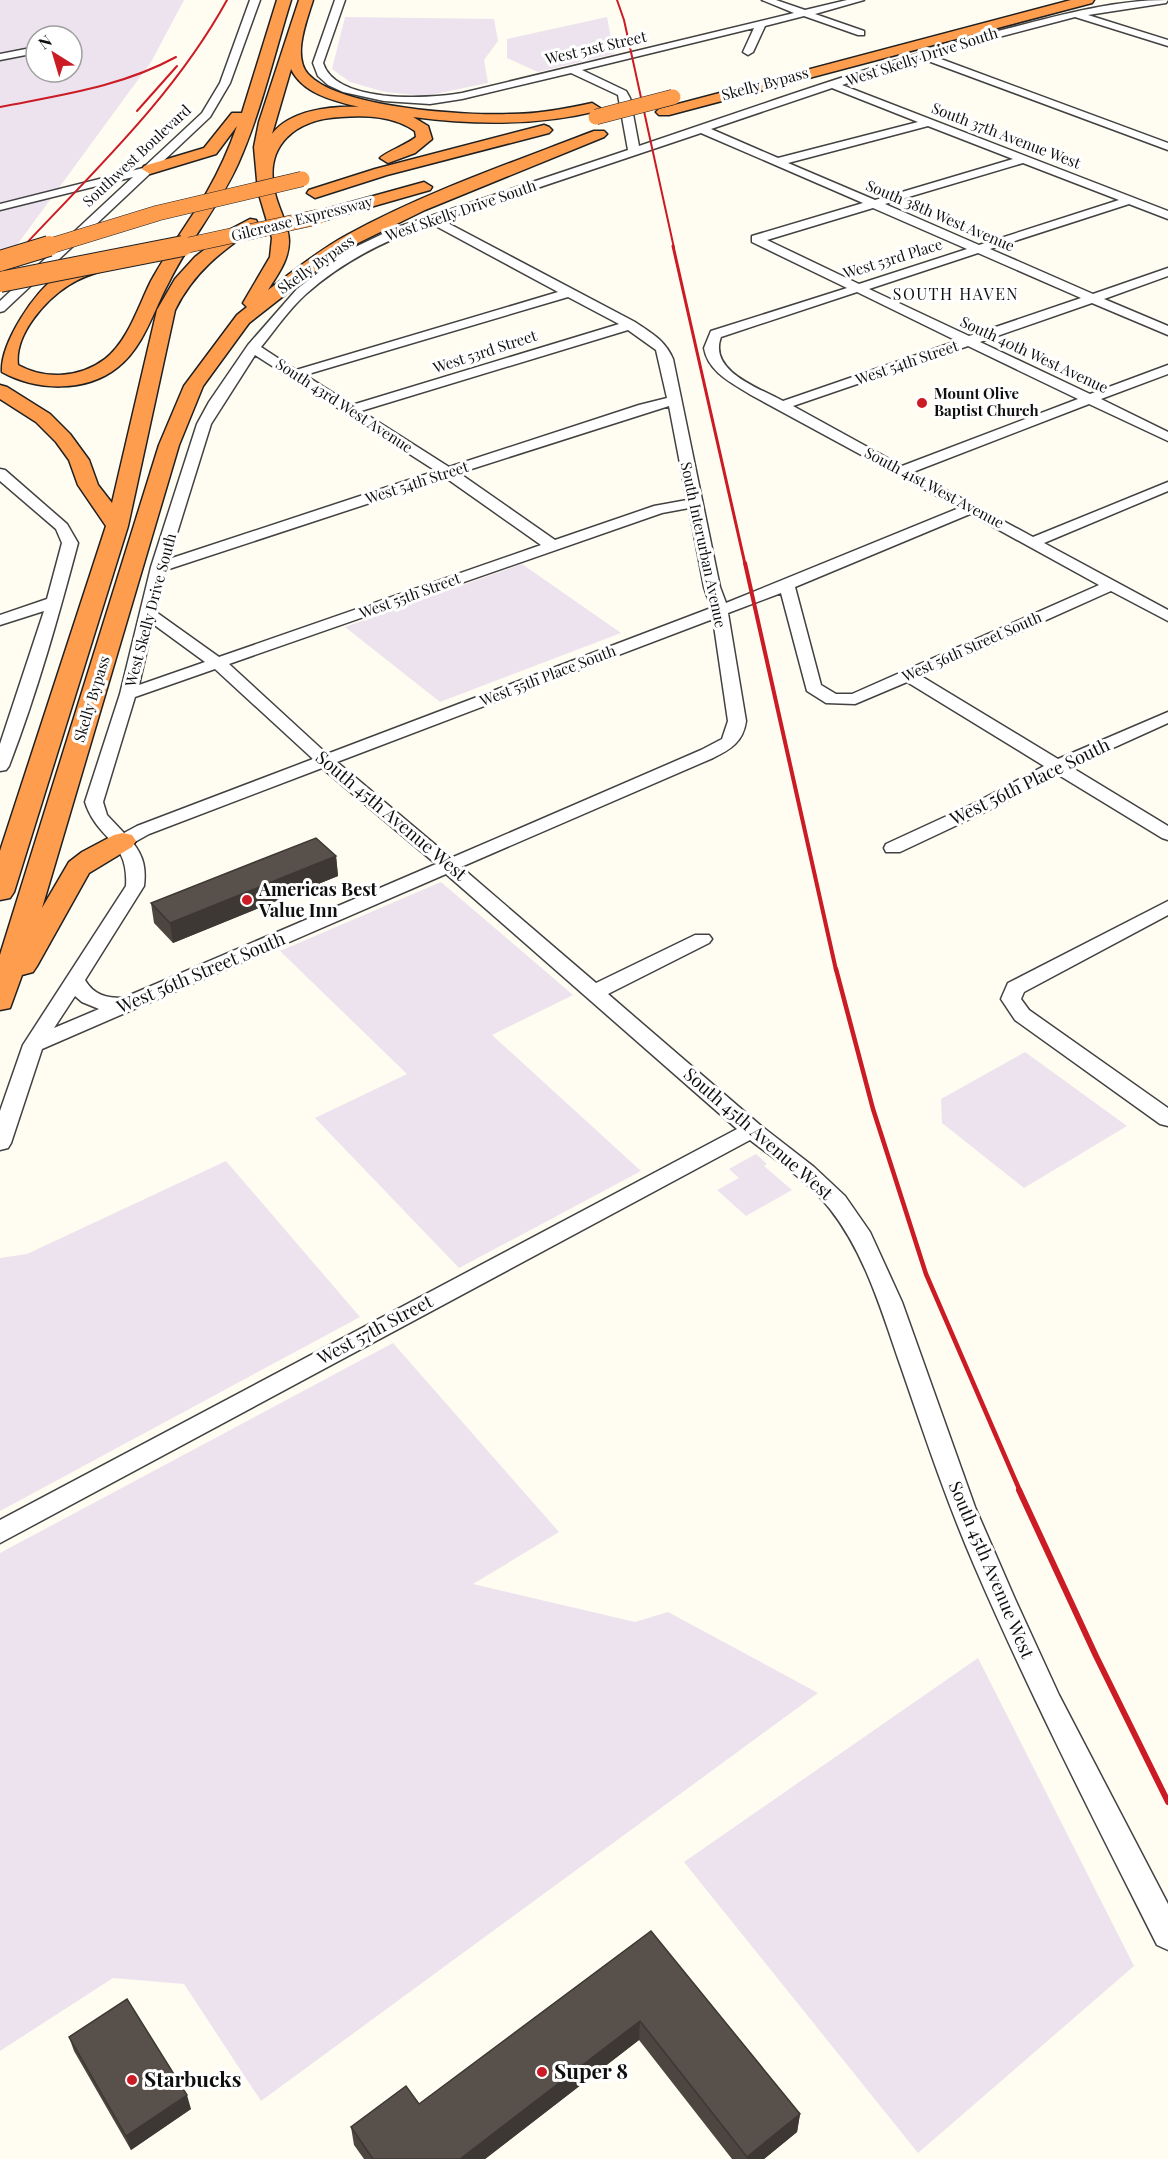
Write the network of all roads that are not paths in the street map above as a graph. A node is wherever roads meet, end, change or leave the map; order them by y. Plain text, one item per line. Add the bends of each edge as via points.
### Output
1 (255, 0) edge
2 (284, 0) edge
3 (306, 0) edge
4 (340, 0) edge
5 (766, 0) edge
6 (859, 0) edge
7 (1031, 0) edge
8 (1055, 0) edge
9 (1087, 0) edge
10 (1166, 0) edge
11 (802, 13) junction
12 (1075, 14) junction
13 (985, 18) junction
14 (761, 24) junction
15 (861, 33) dead end
16 (294, 42) junction
17 (1168, 43) edge
18 (24, 52) edge
19 (748, 52) dead end
20 (920, 54) junction
21 (0, 57) edge
22 (572, 69) junction
23 (758, 75) junction
24 (714, 83) dead end
25 (833, 85) junction
26 (255, 92) junction
27 (594, 112) junction
28 (929, 122) junction
29 (701, 129) junction
30 (599, 134) junction
31 (510, 138) junction
32 (1168, 147) edge
33 (170, 150) junction
34 (634, 152) junction
35 (201, 155) junction
36 (1024, 159) junction
37 (777, 162) junction
38 (370, 164) junction
39 (150, 169) junction
40 (262, 169) junction
41 (95, 184) junction
42 (129, 188) junction
43 (1130, 200) junction
44 (872, 203) junction
45 (0, 207) edge
46 (1168, 215) edge
47 (433, 220) junction
48 (980, 249) junction
49 (153, 252) junction
50 (0, 261) edge
51 (1168, 272) edge
52 (0, 282) edge
53 (855, 288) junction
54 (568, 293) junction
55 (1093, 298) junction
56 (0, 308) edge
57 (147, 311) junction
58 (243, 319) junction
59 (630, 325) junction
60 (1168, 332) edge
61 (967, 342) junction
62 (253, 348) junction
63 (711, 348) joint
64 (1168, 369) edge
65 (295, 375) junction
66 (0, 392) edge
67 (1089, 399) junction
68 (675, 401) junction
69 (144, 402) junction
70 (781, 406) junction
71 (350, 410) junction
72 (1168, 437) edge
73 (902, 471) junction
74 (447, 472) junction
75 (0, 473) edge
76 (1168, 486) edge
77 (693, 503) junction
78 (972, 508) junction
79 (117, 526) junction
80 (1033, 542) junction
81 (552, 546) junction
82 (159, 567) junction
83 (787, 585) junction
84 (1110, 586) junction
85 (55, 602) junction
86 (718, 609) junction
87 (149, 614) junction
88 (1168, 616) edge
89 (0, 620) edge
90 (219, 664) junction
91 (909, 675) junction
92 (128, 694) junction
93 (1168, 717) edge
94 (6, 738) edge
95 (732, 741) joint
96 (326, 762) junction
97 (0, 766) edge
98 (1056, 767) junction
99 (1168, 834) edge
100 (123, 841) junction
101 (893, 848) dead end
102 (449, 866) junction
103 (0, 892) edge
104 (1168, 907) edge
105 (702, 939) dead end
106 (75, 981) junction
107 (595, 992) junction
108 (0, 1000) edge
109 (126, 1005) junction
110 (0, 1008) edge
111 (33, 1045) junction
112 (1168, 1119) edge
113 (752, 1130) junction
114 (0, 1143) edge
115 (0, 1532) edge
116 (1168, 1935) edge

1 - 33 street, Southwest Boulevard via 222,91 206,115
2 - 26 highway
3 - 16 highway
4 - 22 street, West 51st Street via 318,63 320,73 339,86 385,98 429,101
5 - 11 street
6 - 11 street, West 51st Street
7 - 13 highway
8 - 13 highway, Skelly Bypass
9 - 30 highway, Skelly Bypass via 664,112
10 - 12 street, West Skelly Drive South
11 - 14 street, West 51st Street
11 - 15 street
12 - 17 street
12 - 20 street, West Skelly Drive South
13 - 23 highway, Skelly Bypass
14 - 19 street
14 - 22 street, West 51st Street
16 - 27 highway via 303,78 329,94 364,103 479,119
16 - 40 highway via 267,122
18 - 21 street
20 - 25 street, West Skelly Drive South
20 - 32 street
22 - 34 street via 622,93
23 - 24 highway
23 - 27 highway, Skelly Bypass, bridge
25 - 28 street, South 37th Avenue West
25 - 29 street, West Skelly Drive South
26 - 35 highway via 216,145
26 - 57 highway via 229,166 174,257
27 - 31 highway, Skelly Bypass
28 - 36 street, South 37th Avenue West
28 - 37 street
29 - 34 street, West Skelly Drive South
29 - 37 street, South 38th West Avenue
30 - 49 highway, Gilcrease Expressway, bridge via 318,217
30 - 58 highway, Skelly Bypass via 371,229 326,255
31 - 38 highway
31 - 69 highway, Skelly Bypass via 315,193 250,224 207,255 189,272 166,310
33 - 35 highway via 180,156
33 - 39 street, Southwest Boulevard
34 - 47 street, West Skelly Drive South
35 - 39 highway
36 - 43 street, South 37th Avenue West
36 - 44 street
37 - 44 street, South 38th West Avenue
38 - 40 highway via 418,144 424,139 423,129 410,120 375,112 313,117 292,124 281,133
38 - 50 highway, bridge via 158,213
39 - 41 street
39 - 42 street, Southwest Boulevard
40 - 58 highway via 281,243 279,257
41 - 42 street
41 - 45 street
42 - 56 street, Southwest Boulevard
43 - 46 street, South 37th Avenue West
43 - 48 street, West 53rd Place
44 - 48 street, South 38th West Avenue
44 - 53 street, South 40th West Avenue via 756,239
47 - 54 street
47 - 62 street, West Skelly Drive South via 377,240 333,265 291,302
48 - 53 street, West 53rd Place
48 - 55 street, South 38th West Avenue
49 - 52 highway, Gilcrease Expressway, bridge
49 - 57 highway, bridge via 88,269 58,283 27,310 8,339 4,360 9,369 33,378 56,380 98,372 117,359
51 - 55 street, West 54th Street
53 - 61 street, South 40th West Avenue
53 - 63 street, West 53rd Place via 716,334
54 - 59 street
54 - 65 street
55 - 60 street, South 38th West Avenue
55 - 61 street, West 54th Street
57 - 69 highway
58 - 108 highway, Skelly Bypass via 194,386 169,444
59 - 68 street, South Interurban Avenue via 662,349
59 - 71 street, West 53rd Street
61 - 67 street, South 40th West Avenue
61 - 70 street, West 54th Street
62 - 65 street, South 43rd West Avenue
62 - 82 street, West Skelly Drive South via 204,424
63 - 70 street, South 41st West Avenue via 720,368
64 - 67 street
65 - 71 street, South 43rd West Avenue
66 - 79 highway via 43,418 63,438 79,460 88,485
67 - 72 street, South 40th West Avenue
67 - 73 street
68 - 74 street, West 54th Street
68 - 77 street, South Interurban Avenue
69 - 79 highway, Skelly Bypass
70 - 73 street, South 41st West Avenue
71 - 74 street, South 43rd West Avenue
73 - 78 street, South 41st West Avenue
74 - 81 street, South 43rd West Avenue
74 - 82 street, West 54th Street
75 - 85 street via 44,509 62,527 70,543
76 - 80 street
77 - 81 street, West 55th Street via 659,509
77 - 86 street, South Interurban Avenue
78 - 80 street, South 41st West Avenue
78 - 83 street, West 55th Place South
79 - 103 highway, Skelly Bypass
80 - 84 street, South 41st West Avenue
81 - 90 street, West 55th Street
82 - 87 street, West Skelly Drive South
83 - 86 street, West 55th Place South
83 - 91 street, West 56th Street South via 813,687 832,699 855,699
84 - 88 street, South 41st West Avenue
84 - 91 street, West 56th Street South
85 - 89 street
85 - 94 street
86 - 95 street, South Interurban Avenue via 737,722
86 - 96 street, West 55th Place South
87 - 90 street, South 45th Avenue West
87 - 92 street, West Skelly Drive South
90 - 92 street, West 55th Street
90 - 96 street, South 45th Avenue West
91 - 98 street
92 - 100 street, West Skelly Drive South via 94,802 102,824
93 - 98 street, West 56th Place South
94 - 97 street
95 - 102 street, West 56th Street South
96 - 100 street, West 55th Place South
96 - 102 street, South 45th Avenue West
98 - 99 street
98 - 101 street, West 56th Place South
100 - 106 street, West Skelly Drive South via 138,870 135,886
100 - 110 highway via 78,868
102 - 107 street, South 45th Avenue West
102 - 109 street, West 56th Street South
104 - 112 street via 1016,988 1011,999 1022,1015
105 - 107 street
106 - 109 street via 92,1000
106 - 111 street, West Skelly Drive South
107 - 113 street, South 45th Avenue West
109 - 111 street, West 56th Street South
111 - 114 street, West Skelly Drive South
113 - 115 street, West 57th Street
113 - 116 street, South 45th Avenue West via 806,1172 837,1203 862,1238 890,1302 962,1507 1002,1599 1049,1702

